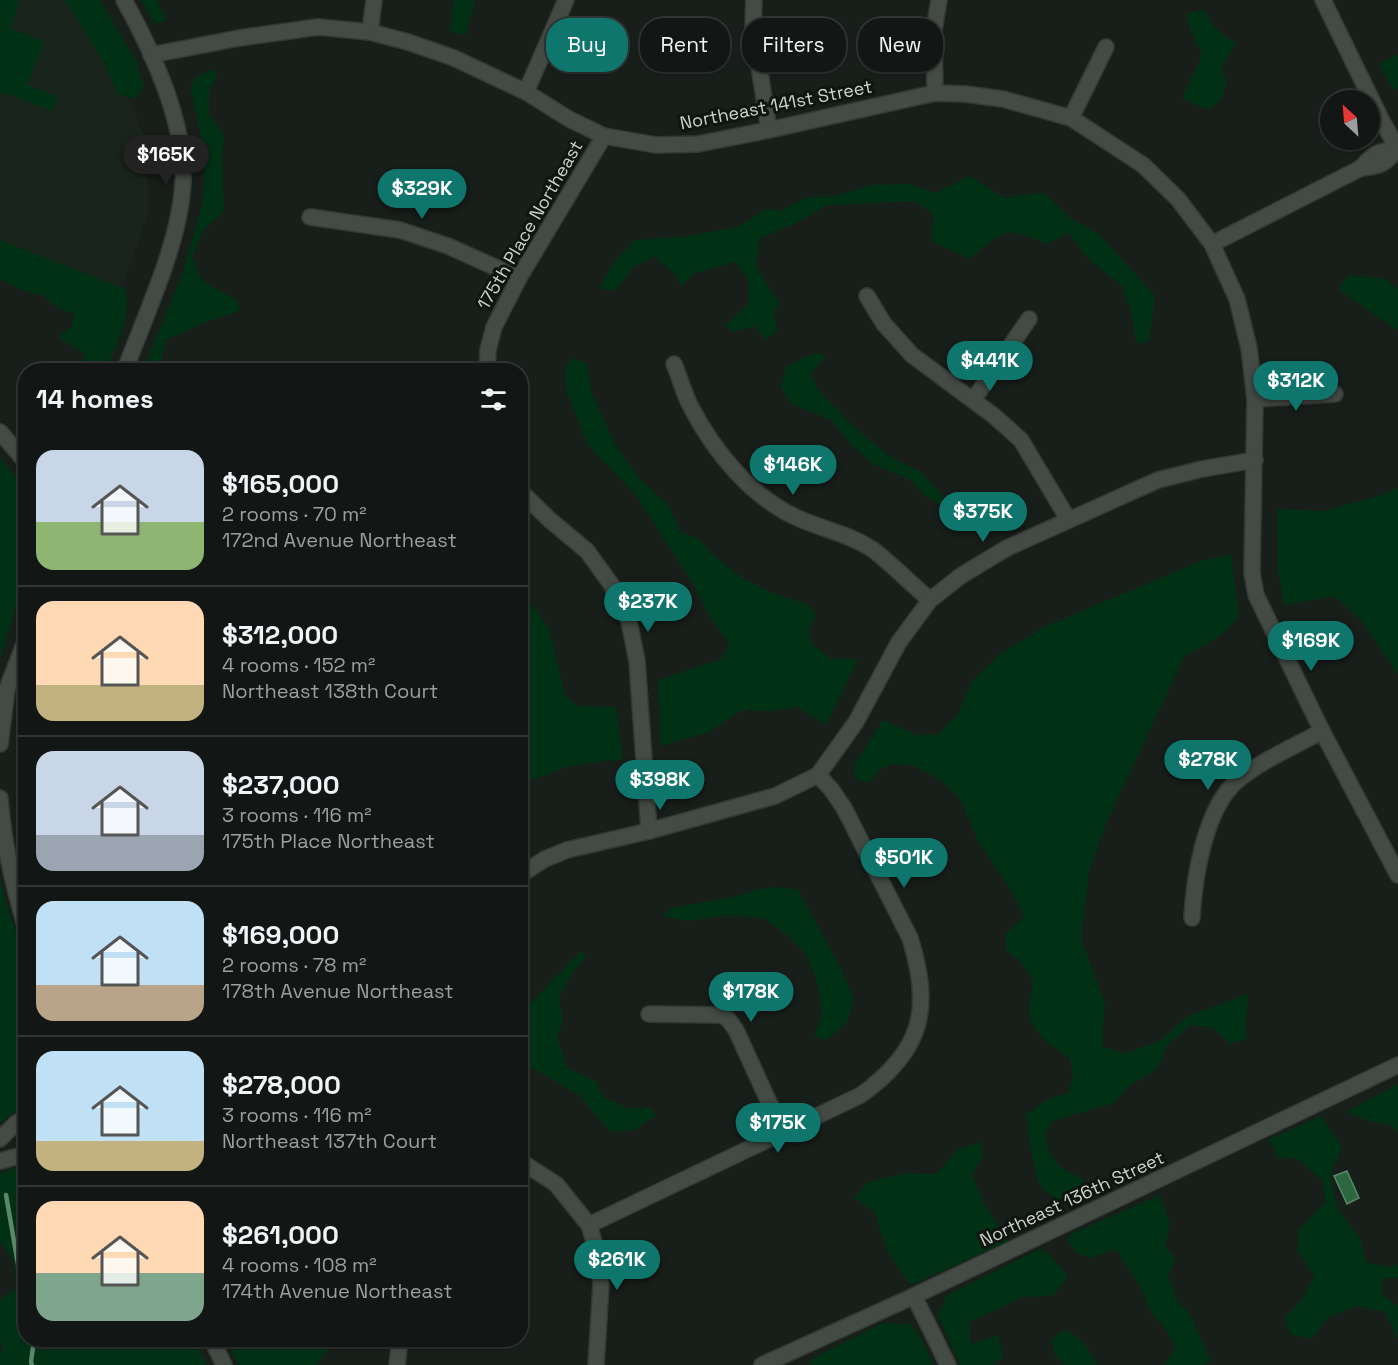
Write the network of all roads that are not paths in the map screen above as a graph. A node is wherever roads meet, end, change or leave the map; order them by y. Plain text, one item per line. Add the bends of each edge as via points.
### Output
1 (124, 0) edge
2 (374, 0) edge
3 (566, 0) edge
4 (754, 0) edge
5 (939, 0) edge
6 (1323, 0) edge
7 (370, 32) junction
8 (1106, 47) dead end
9 (151, 55) junction
10 (526, 92) junction
11 (935, 93) junction
12 (1071, 118) junction
13 (769, 130) junction
14 (604, 136) junction
15 (1398, 149) edge
16 (310, 217) dead end
17 (1212, 244) junction
18 (519, 278) junction
19 (867, 296) dead end
20 (1029, 319) dead end
21 (128, 363) edge
22 (488, 363) edge
23 (674, 364) dead end
24 (1335, 393) dead end
25 (1255, 399) junction
26 (973, 400) junction
27 (0, 432) edge
28 (18, 453) edge
29 (1255, 460) junction
30 (528, 499) edge
31 (1068, 519) junction
32 (930, 600) junction
33 (18, 660) edge
34 (1322, 732) junction
35 (0, 744) edge
36 (818, 775) junction
37 (0, 798) edge
38 (649, 831) junction
39 (528, 870) edge
40 (1398, 874) edge
41 (18, 902) edge
42 (1192, 918) dead end
43 (649, 1014) dead end
44 (1398, 1065) edge
45 (18, 1122) edge
46 (783, 1133) junction
47 (0, 1139) edge
48 (18, 1156) edge
49 (0, 1161) edge
50 (528, 1166) edge
51 (588, 1225) junction
52 (914, 1296) junction
53 (215, 1347) edge
54 (399, 1347) edge
55 (224, 1365) edge
56 (397, 1365) edge
57 (596, 1365) edge
58 (762, 1365) edge
59 (948, 1365) edge

1 - 9 street
2 - 7 street
3 - 10 street
4 - 13 street via 753,28
5 - 11 street via 934,30
6 - 15 street
7 - 9 street, Northeast 141st Street via 318,27
7 - 10 street, Northeast 141st Street via 454,58
8 - 12 street
9 - 21 street via 171,103 183,183 175,233
10 - 14 street, Northeast 141st Street
11 - 12 street, Northeast 141st Street via 1003,99
11 - 13 street, Northeast 141st Street
12 - 17 street, Northeast 141st Street via 1143,165 1178,199
13 - 14 street, Northeast 141st Street via 698,144 656,145
14 - 18 street, 175th Place Northeast
15 - 17 street via 1373,154 1361,168
16 - 18 street via 400,230 448,246
17 - 25 street, Northeast 141st Street via 1237,299 1250,348
18 - 22 street, 175th Place Northeast via 494,327
19 - 26 street via 884,324 912,355
20 - 26 street
23 - 32 street via 690,406 711,442 762,496 799,519 844,534 872,550
24 - 25 street
25 - 29 street, Northeast 141st Street
26 - 31 street via 1021,440
27 - 28 street
29 - 31 street via 1158,480
29 - 34 street, Northeast 141st Street via 1252,573 1256,595
30 - 38 street via 587,551 611,584 629,621 637,661
31 - 32 street via 1007,548
32 - 36 street via 899,642 856,722
33 - 35 street via 7,689
34 - 40 street, Northeast 141st Street
34 - 42 street via 1250,771 1226,793 1201,853
36 - 38 street via 774,796
36 - 46 street via 844,808 910,938 922,995 918,1027 901,1060 884,1078 861,1095
37 - 41 street
38 - 39 street via 567,850
43 - 46 street via 721,1015 728,1019
44 - 52 street, Northeast 136th Street
45 - 47 street
46 - 51 street
48 - 49 street
50 - 51 street via 556,1184
51 - 57 street via 598,1255 601,1285
52 - 58 street, Northeast 136th Street
52 - 59 street
53 - 55 street
54 - 56 street

